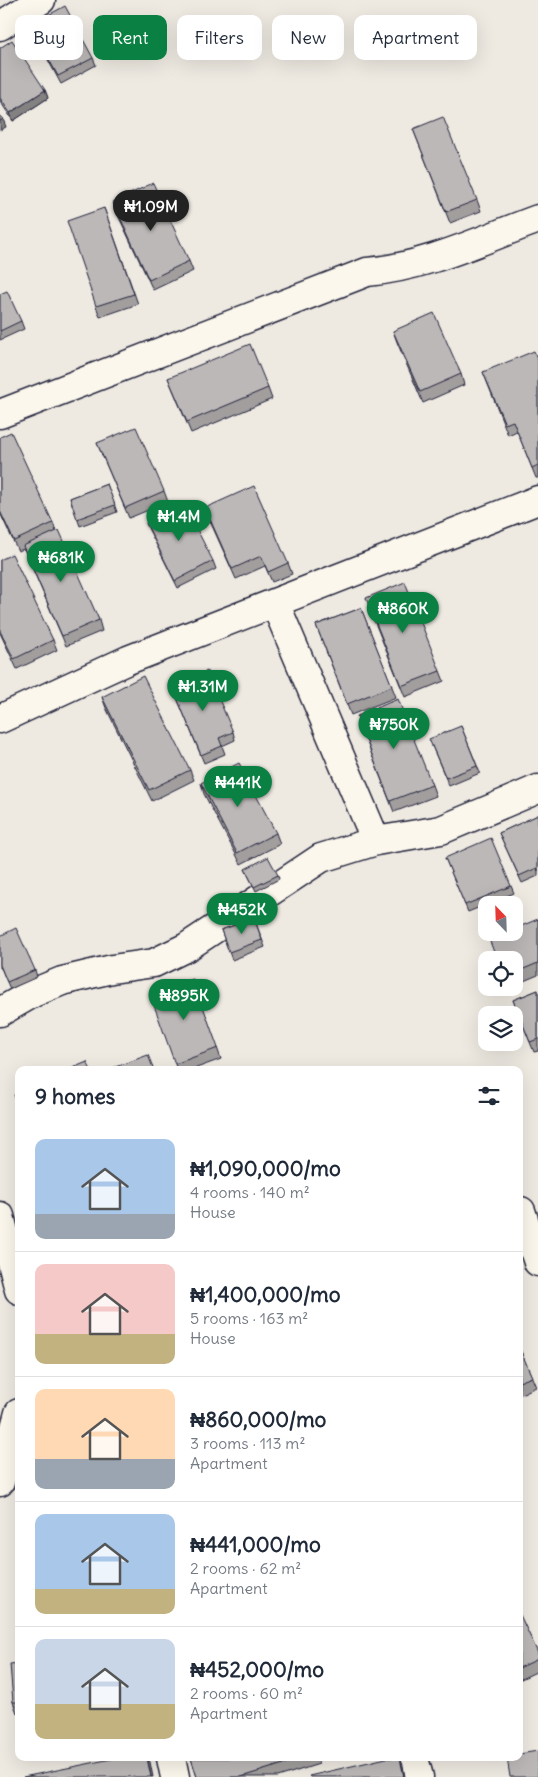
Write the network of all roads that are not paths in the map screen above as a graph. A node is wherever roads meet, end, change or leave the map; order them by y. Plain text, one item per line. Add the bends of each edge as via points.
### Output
1 (41, 0) edge
2 (0, 26) edge
3 (538, 219) edge
4 (0, 414) edge
5 (538, 500) edge
6 (275, 603) junction
7 (0, 719) edge
8 (538, 789) edge
9 (376, 841) junction
10 (0, 1012) edge
11 (526, 1209) edge
12 (0, 1216) edge
13 (538, 1262) edge
14 (15, 1274) edge
15 (15, 1428) edge
16 (0, 1482) edge
17 (172, 1761) edge
18 (415, 1761) edge
19 (175, 1777) edge
20 (419, 1777) edge

1 - 2 street
3 - 4 street via 427,260 393,270 367,272
5 - 6 street
6 - 7 street via 128,660
6 - 9 street
8 - 9 street via 442,830
9 - 10 street via 321,858 187,947 154,963 62,981
11 - 13 street
12 - 14 street
15 - 16 street
17 - 19 street
18 - 20 street

